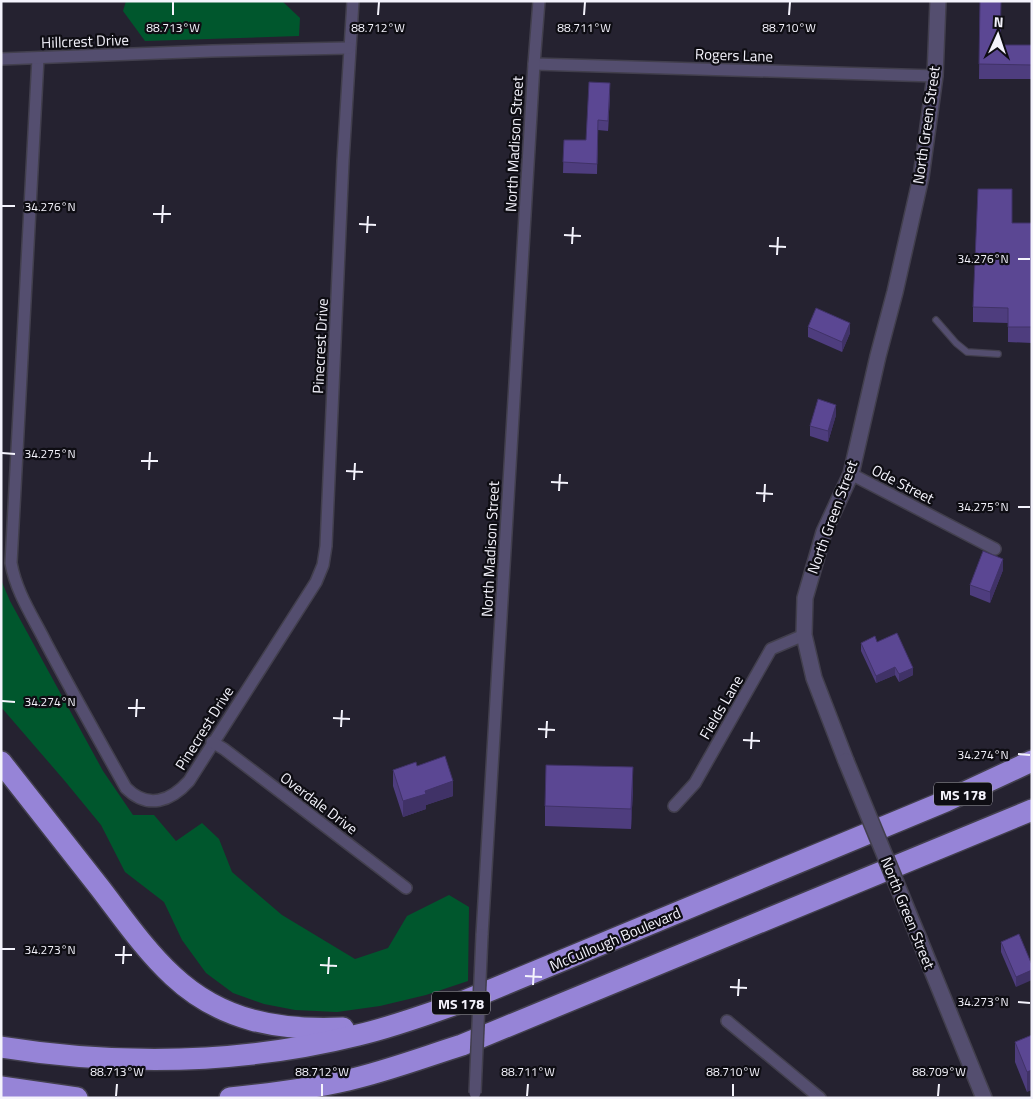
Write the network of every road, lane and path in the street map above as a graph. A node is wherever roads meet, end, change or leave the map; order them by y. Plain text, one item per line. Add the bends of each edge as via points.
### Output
1 (354, 1) edge
2 (539, 1) edge
3 (938, 1) edge
4 (349, 48) junction
5 (38, 58) junction
6 (1, 59) edge
7 (534, 64) junction
8 (934, 76) junction
9 (936, 320) dead end
10 (998, 354) dead end
11 (850, 474) junction
12 (995, 549) dead end
13 (804, 635) junction
14 (212, 742) junction
15 (1032, 752) edge
16 (1032, 761) edge
17 (1, 762) edge
18 (946, 802) junction
19 (674, 806) dead end
20 (1032, 810) edge
21 (406, 888) dead end
22 (412, 1019) junction
23 (727, 1021) dead end
24 (1, 1047) edge
25 (1, 1087) edge
26 (475, 1096) edge
27 (77, 1098) edge
28 (230, 1098) edge
29 (820, 1098) edge
30 (984, 1098) edge

1 - 4 street, Pinecrest Drive
2 - 7 street, North Madison Street
3 - 8 street, North Green Street
4 - 5 street, Hillcrest Drive
4 - 14 street, Pinecrest Drive via 325,556 316,582
5 - 6 street, Hillcrest Drive
5 - 14 street, Pinecrest Drive via 10,551 13,574 20,594 71,691 132,794 147,800 164,799 180,791 190,781
7 - 8 street, Rogers Lane
7 - 26 street, North Madison Street, bridge
8 - 11 street, North Green Street via 921,177
9 - 10 lane via 966,352
11 - 12 street, Ode Street
11 - 13 street, North Green Street via 811,570 805,598
13 - 19 street, Fields Lane via 772,649 695,783
13 - 30 street, North Green Street, bridge via 814,678 846,761
14 - 21 street, Overdale Drive
15 - 18 highway
16 - 18 highway, McCullough Boulevard / MS 178
17 - 22 highway via 142,942 174,977 193,992 236,1015 282,1027 349,1027
18 - 22 highway, McCullough Boulevard / MS 178 via 479,995
20 - 28 highway, MS 178 via 462,1045 349,1080
22 - 24 highway, McCullough Boulevard / MS 178 via 308,1045 200,1059 92,1058
23 - 29 street
25 - 27 highway

